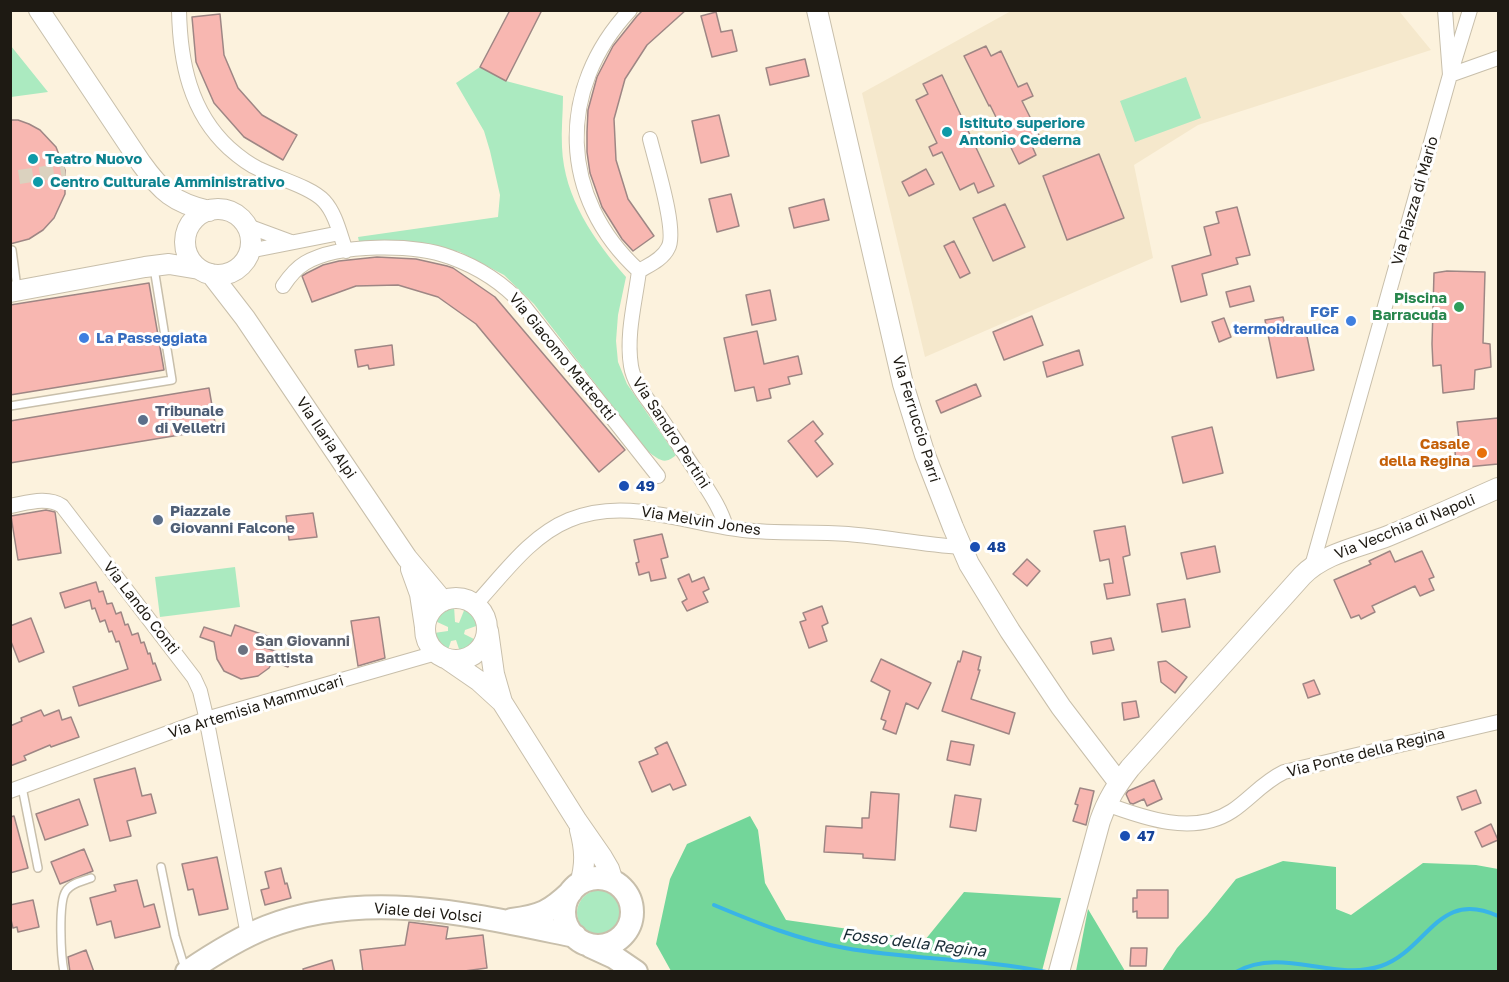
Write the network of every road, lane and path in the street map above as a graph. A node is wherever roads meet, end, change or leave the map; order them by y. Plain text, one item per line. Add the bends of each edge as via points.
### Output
1 (39, 10) edge
2 (178, 10) edge
3 (630, 10) edge
4 (818, 10) edge
5 (1445, 10) edge
6 (1470, 10) edge
7 (1498, 58) edge
8 (1450, 75) junction
9 (650, 139) dead end
10 (165, 191) junction
11 (208, 211) junction
12 (245, 225) junction
13 (340, 233) junction
14 (185, 242) junction
15 (291, 242) junction
16 (12, 250) dead end
17 (346, 251) junction
18 (247, 256) junction
19 (161, 265) junction
20 (639, 271) junction
21 (205, 272) junction
22 (283, 286) dead end
23 (14, 291) edge
24 (245, 318) junction
25 (10, 406) edge
26 (658, 476) dead end
27 (1498, 488) edge
28 (10, 506) edge
29 (726, 527) junction
30 (961, 547) junction
31 (407, 558) junction
32 (1312, 566) junction
33 (443, 601) junction
34 (475, 605) junction
35 (487, 625) junction
36 (425, 627) junction
37 (441, 656) junction
38 (502, 702) junction
39 (206, 719) junction
40 (1498, 722) edge
41 (1119, 783) junction
42 (16, 789) edge
43 (1106, 804) junction
44 (578, 821) junction
45 (161, 867) dead end
46 (38, 868) dead end
47 (91, 878) dead end
48 (613, 882) junction
49 (576, 888) junction
50 (503, 921) junction
51 (629, 927) junction
52 (248, 935) junction
53 (582, 941) junction
54 (64, 972) edge
55 (186, 972) edge
56 (638, 972) edge
57 (1059, 972) edge

1 - 10 street via 141,163
2 - 13 street via 188,79 209,126 248,163 318,196 331,211
3 - 20 street via 612,31 590,72 578,114 576,142 581,177 594,213 616,249
4 - 30 street, Via Ferruccio Parri via 903,384
5 - 8 street
6 - 8 street, Via Piazza di Mario
7 - 8 street
8 - 32 street, Via Piazza di Mario
9 - 20 street via 671,240 662,256
10 - 11 street via 183,203
10 - 14 street
11 - 12 street via 229,211
11 - 14 street via 193,221
12 - 15 street
12 - 18 street via 251,242
13 - 15 street
13 - 17 street
14 - 19 street
14 - 21 street via 192,263
15 - 18 street
16 - 23 lane
17 - 22 street, Via Giacomo Matteotti via 306,262
17 - 26 street, Via Giacomo Matteotti via 385,248 433,252 461,261 499,284 523,305
18 - 21 street via 230,273
18 - 24 street, Via Ilaria Alpi via 239,285
19 - 21 street
19 - 23 street
19 - 25 lane via 172,380
20 - 29 street, Via Sandro Pertini via 630,344 633,376 712,496
21 - 24 street, Via Ilaria Alpi
24 - 31 street, Via Ilaria Alpi
27 - 32 street, Via Vecchia di Napoli
28 - 39 street, Via Lando Conti via 48,500 62,506 187,668 200,692
29 - 30 street, Via Melvin Jones via 850,534
29 - 34 street, Via Melvin Jones via 640,511 597,511 583,515 537,540
30 - 41 street, Via Ferruccio Parri via 1020,647
31 - 33 street, Via Ilaria Alpi
31 - 36 street, Via Ilaria Alpi via 420,594
32 - 41 street
33 - 34 street via 460,598
33 - 36 street via 431,611
34 - 35 street
35 - 37 street via 484,643 472,656 455,660
35 - 38 street
36 - 37 street via 430,645
37 - 38 street
37 - 39 street, Via Artemisia Mammucari
38 - 44 street
39 - 42 street, Via Artemisia Mammucari
39 - 52 street, Via Lando Conti
40 - 43 street, Via Ponte della Regina via 1284,772 1231,812 1209,820 1157,821
41 - 43 street
42 - 46 lane
43 - 57 street
44 - 48 street via 603,857
44 - 49 street via 585,858
45 - 55 lane
47 - 54 lane via 69,887 64,895
48 - 49 main road via 591,879
48 - 51 main road via 622,888 632,907
49 - 50 main road, Viale dei Volsci via 544,913
49 - 53 main road via 567,900 565,920
50 - 52 main road, Viale dei Volsci via 433,910 362,907 290,920
50 - 53 main road, Viale dei Volsci
51 - 53 main road via 612,944 600,946
51 - 56 main road, Viale dei Volsci via 630,951
52 - 55 main road, Viale dei Volsci
53 - 56 main road, Viale dei Volsci

